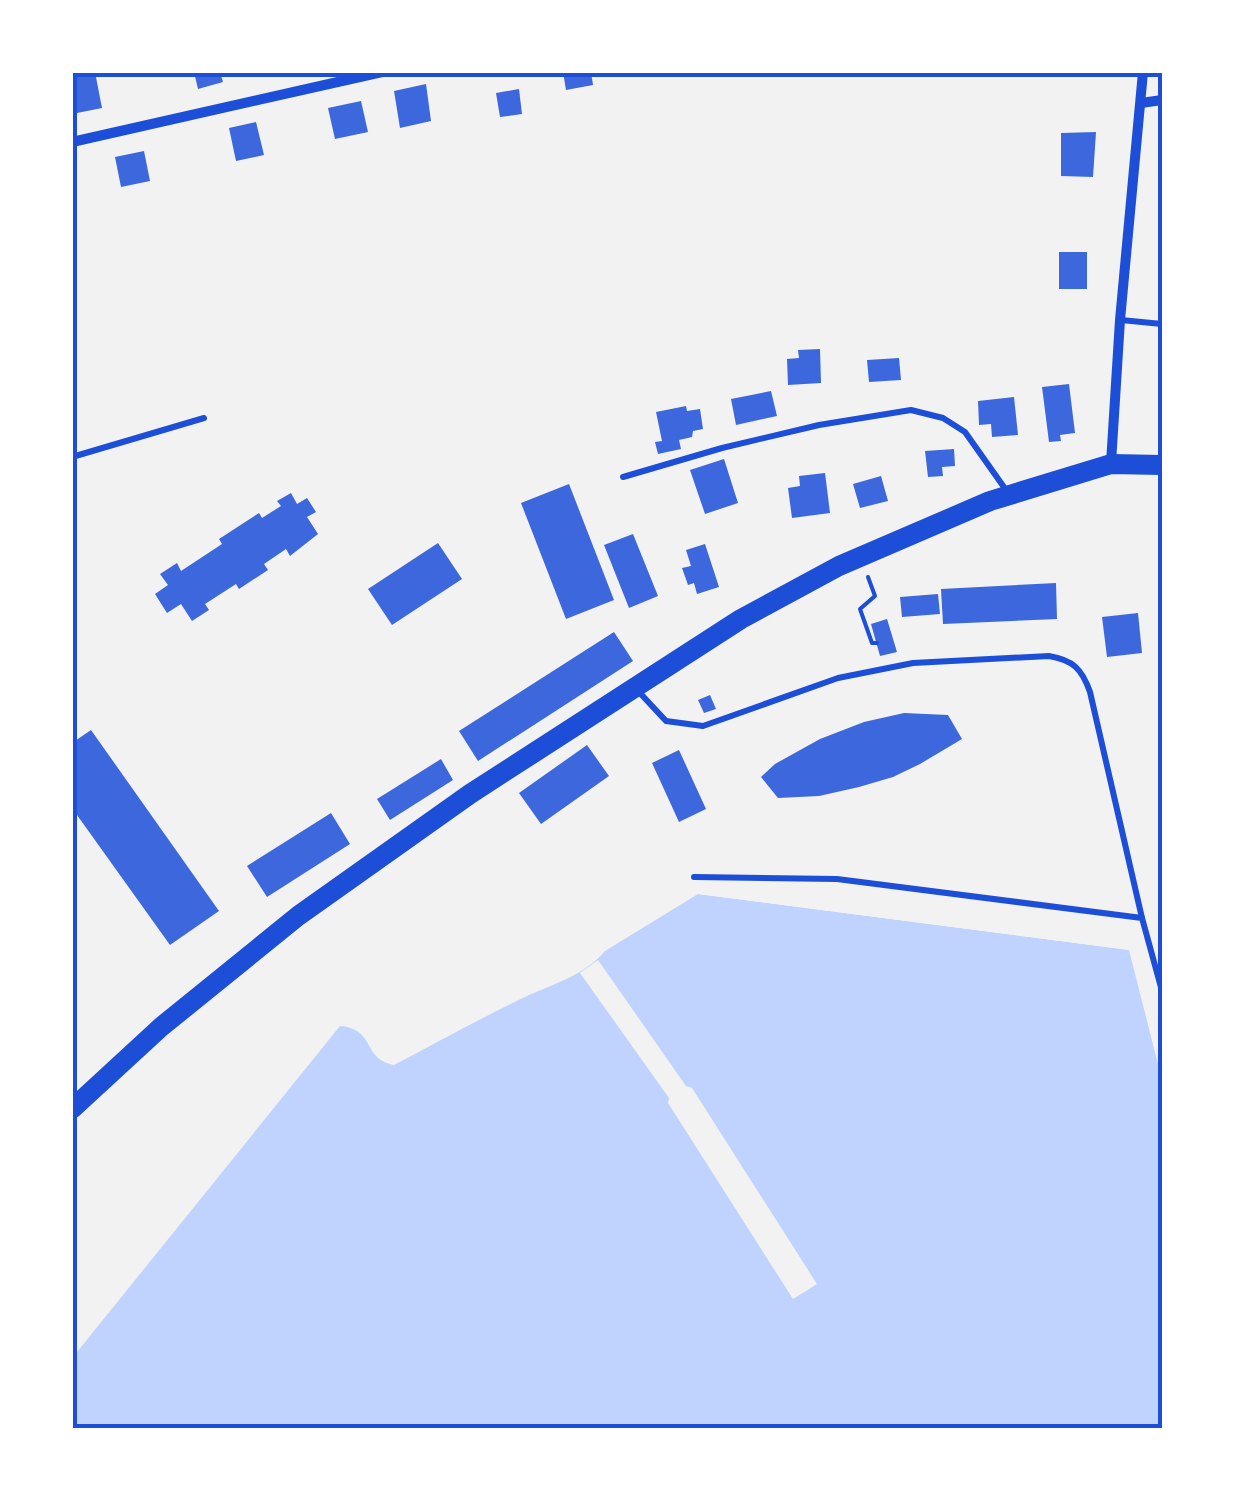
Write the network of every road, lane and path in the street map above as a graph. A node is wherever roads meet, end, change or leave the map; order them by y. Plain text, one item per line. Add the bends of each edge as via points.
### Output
1 (382, 72) edge
2 (1142, 72) edge
3 (1162, 100) edge
4 (1141, 102) junction
5 (72, 142) edge
6 (1120, 320) junction
7 (1162, 324) edge
8 (204, 418) dead end
9 (72, 457) edge
10 (1111, 464) junction
11 (1162, 465) edge
12 (623, 477) dead end
13 (1010, 495) junction
14 (866, 572) dead end
15 (876, 643) dead end
16 (635, 687) junction
17 (694, 877) dead end
18 (1142, 918) junction
19 (1162, 991) edge
20 (72, 1109) edge

1 - 5 street
2 - 4 street
3 - 4 street
4 - 6 street
6 - 7 lane
6 - 10 street
8 - 9 lane
10 - 11 main road
10 - 13 main road
12 - 13 lane via 819,424 911,410 965,432
13 - 16 main road via 792,590
14 - 15 path via 875,596 860,609
16 - 18 lane via 666,721 703,726 838,678 913,663 1050,656 1071,662 1090,692
16 - 20 main road via 298,916
17 - 18 lane via 837,879
18 - 19 lane

